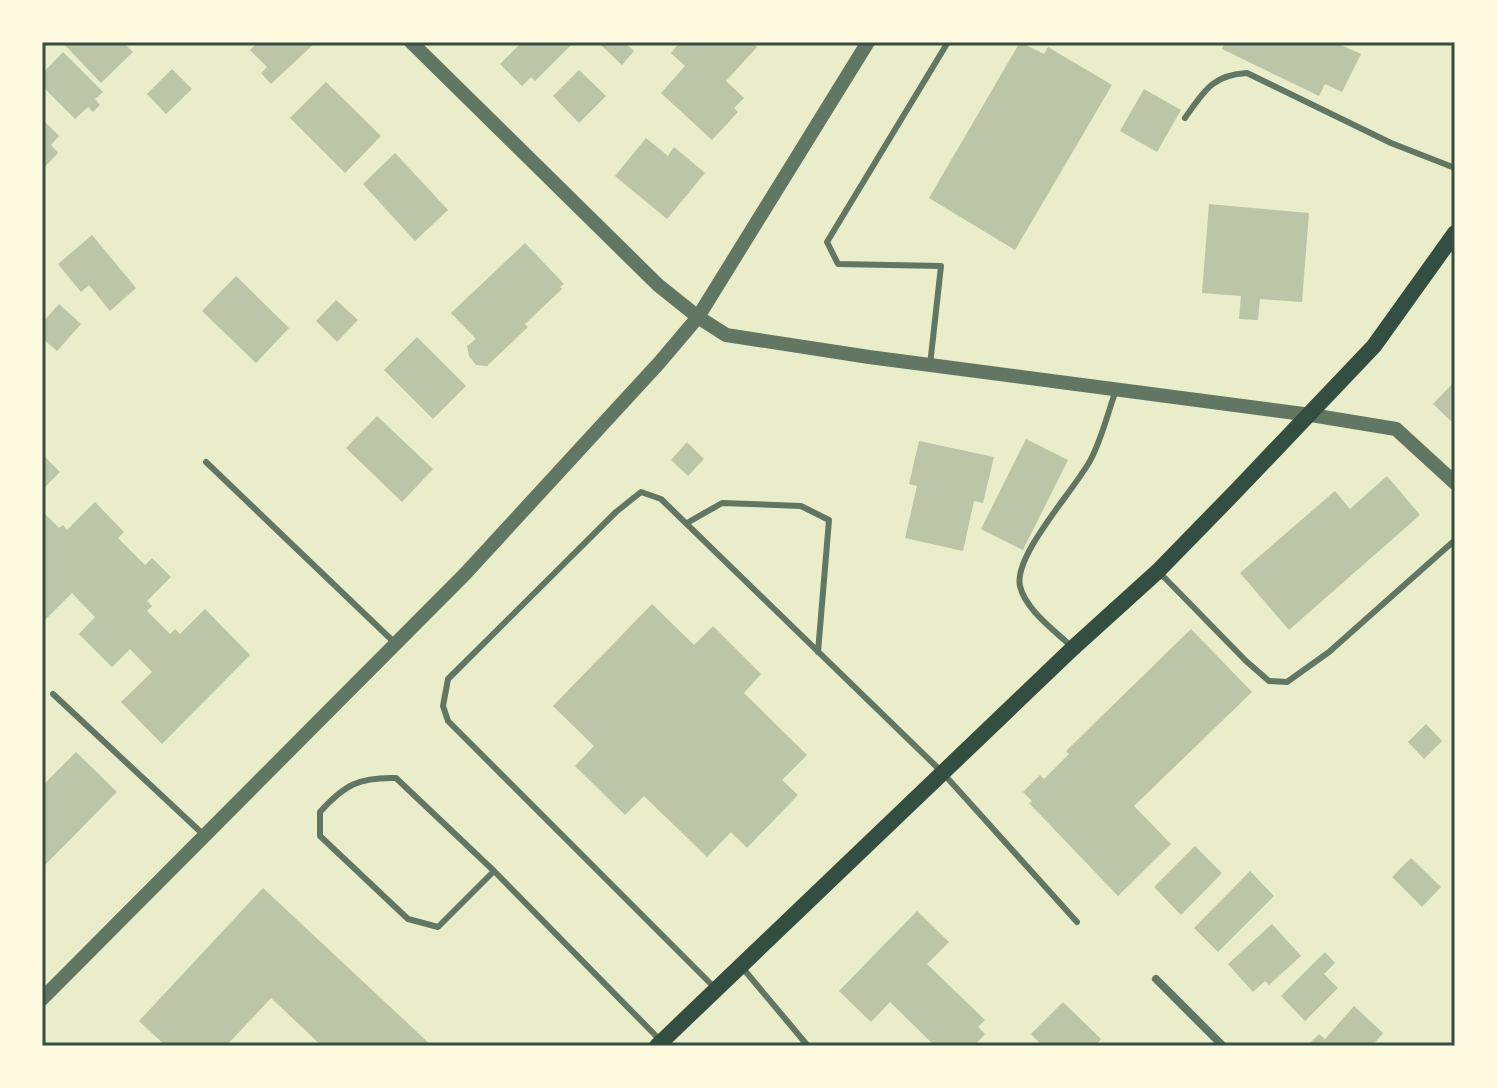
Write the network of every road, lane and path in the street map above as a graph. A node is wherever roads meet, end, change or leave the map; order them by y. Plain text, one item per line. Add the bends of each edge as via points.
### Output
1 (411, 42) edge
2 (868, 42) edge
3 (948, 42) edge
4 (1185, 118) dead end
5 (1455, 168) edge
6 (1455, 233) edge
7 (698, 317) junction
8 (930, 365) junction
9 (1116, 390) junction
10 (1311, 415) junction
11 (206, 462) dead end
12 (1455, 483) edge
13 (687, 523) junction
14 (1455, 540) edge
15 (1158, 571) junction
16 (396, 644) junction
17 (1073, 648) junction
18 (818, 652) junction
19 (53, 694) dead end
20 (942, 772) junction
21 (205, 836) junction
22 (494, 871) junction
23 (1077, 922) dead end
24 (741, 966) junction
25 (1156, 979) dead end
26 (716, 989) junction
27 (43, 997) edge
28 (659, 1044) edge
29 (808, 1046) edge
30 (1223, 1046) edge

1 - 7 street via 658,285
2 - 7 street
3 - 8 lane via 827,242 838,264 941,266
4 - 5 lane via 1203,92 1227,74 1247,73
6 - 10 main road via 1374,346
7 - 8 street via 726,335
7 - 16 street
8 - 9 street
9 - 10 street
9 - 17 lane via 1092,459 1031,548 1021,575 1030,606
10 - 12 street via 1396,429
10 - 15 main road
11 - 16 lane
13 - 18 lane
13 - 18 lane via 722,503 801,506 829,520
13 - 26 lane via 661,499 641,492 448,679 443,706 448,721
14 - 15 lane via 1329,652 1287,682 1269,681
15 - 17 main road
16 - 21 street
17 - 20 main road
18 - 20 lane
19 - 21 lane
20 - 23 lane
20 - 24 main road
21 - 27 street
22 - 22 lane via 396,778 373,777 339,790 320,812 320,836 408,919 438,927
22 - 28 lane
24 - 26 main road
24 - 29 lane
25 - 30 street
26 - 28 main road

